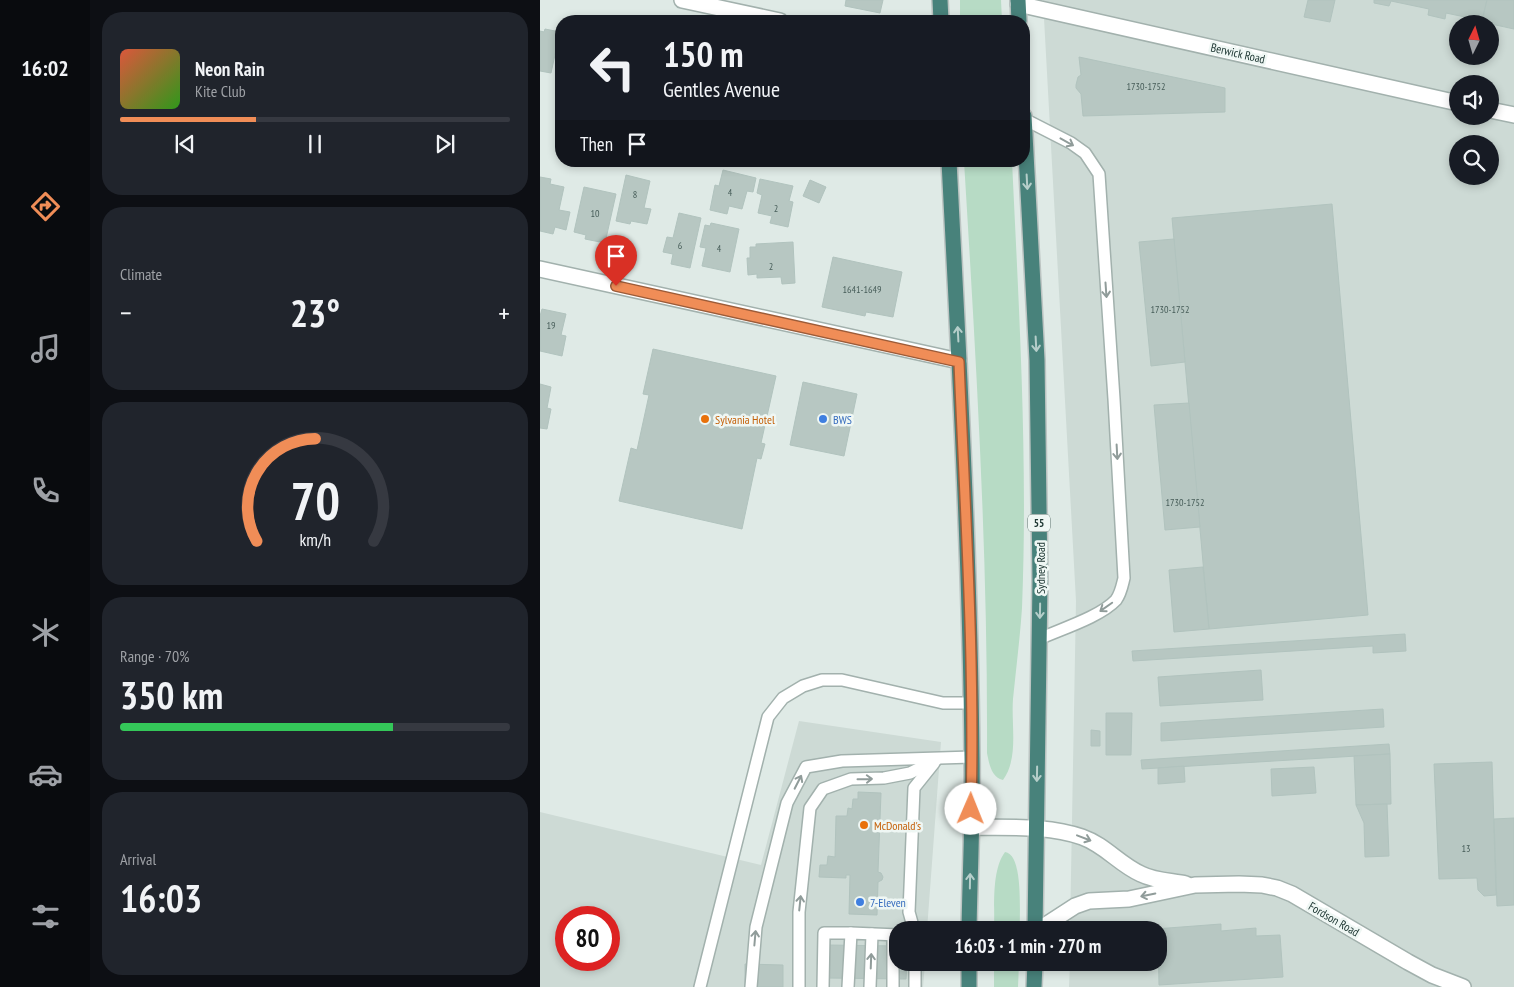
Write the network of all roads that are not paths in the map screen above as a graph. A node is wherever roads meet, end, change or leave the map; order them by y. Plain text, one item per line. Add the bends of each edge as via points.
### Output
1 (682, 0) edge
2 (940, 0) edge
3 (1018, 2) edge
4 (752, 15) edge
5 (941, 15) edge
6 (1019, 15) edge
7 (1449, 101) edge
8 (1499, 112) edge
9 (1514, 115) edge
10 (1030, 120) edge
11 (948, 167) edge
12 (1027, 167) edge
13 (540, 270) edge
14 (959, 362) junction
15 (1039, 639) junction
16 (971, 703) junction
17 (972, 757) junction
18 (937, 759) junction
19 (971, 827) junction
20 (1036, 828) junction
21 (1195, 885) junction
22 (912, 921) edge
23 (969, 921) edge
24 (1037, 921) edge
25 (1051, 921) edge
26 (851, 933) junction
27 (872, 934) junction
28 (889, 935) edge
29 (894, 971) edge
30 (916, 971) edge
31 (969, 971) edge
32 (1035, 971) edge
33 (700, 987) edge
34 (751, 987) edge
35 (799, 987) edge
36 (822, 987) edge
37 (848, 987) edge
38 (870, 987) edge
39 (893, 987) edge
40 (915, 987) edge
41 (968, 987) edge
42 (1034, 987) edge
43 (1463, 987) edge

1 - 4 street
2 - 5 highway
3 - 6 highway
3 - 7 street, Berwick Road
8 - 9 street
10 -> 15 lane via 1085,153 1099,174 1124,578 1117,598 1108,607
14 -> 11 highway
12 -> 15 highway, Sydney Road / 55 via 1037,360
13 - 14 street
14 - 16 highway
15 -> 20 highway, Sydney Road / 55
16 - 17 highway
16 - 33 lane via 943,703 842,680 822,680 783,698 768,717
17 - 18 lane
17 - 19 highway
18 - 22 lane via 914,788 909,912
34 -> 18 lane via 756,927 787,803 806,767 842,761
35 -> 18 lane via 799,912 810,808 823,790 851,779 910,774
19 - 20 street, Fordson Road
23 -> 19 highway
20 -> 21 street, Fordson Road via 1083,837 1142,875
20 - 24 highway, Sydney Road / 55
21 -> 25 street, Fordson Road via 1129,899 1089,901 1074,906
21 - 43 street, Fordson Road via 1252,884 1277,888 1432,975
26 - 27 lane
26 - 36 lane via 824,933
26 - 37 lane
27 - 28 lane
38 -> 27 lane
29 - 39 lane
30 - 40 lane
31 - 41 highway
32 - 42 highway

